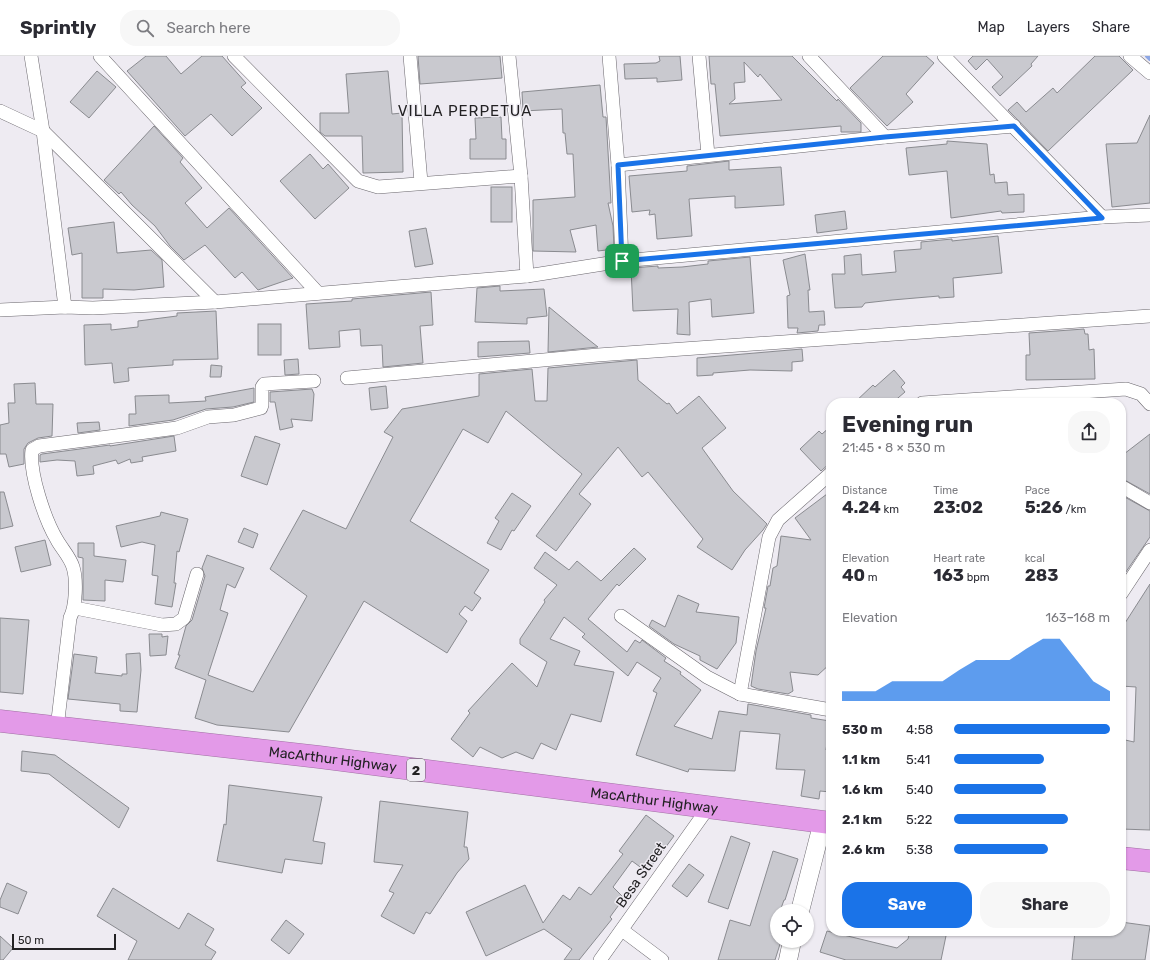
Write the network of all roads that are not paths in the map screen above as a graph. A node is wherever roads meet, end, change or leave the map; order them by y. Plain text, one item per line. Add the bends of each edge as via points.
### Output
1 (31, 56) edge
2 (100, 56) edge
3 (234, 56) edge
4 (410, 56) edge
5 (509, 56) edge
6 (609, 56) edge
7 (699, 56) edge
8 (809, 56) edge
9 (944, 56) edge
10 (1130, 56) edge
11 (1150, 73) edge
12 (0, 111) edge
13 (1014, 126) junction
14 (43, 131) junction
15 (885, 137) junction
16 (708, 154) junction
17 (618, 165) junction
18 (520, 176) junction
19 (421, 182) junction
20 (1150, 215) edge
21 (1102, 218) junction
22 (622, 261) junction
23 (527, 276) junction
24 (318, 293) junction
25 (215, 302) junction
26 (65, 307) junction
27 (0, 310) edge
28 (1150, 316) edge
29 (348, 378) dead end
30 (314, 381) dead end
31 (1060, 398) edge
32 (1150, 404) edge
33 (826, 477) edge
34 (1126, 489) edge
35 (1150, 503) edge
36 (1150, 550) edge
37 (197, 574) dead end
38 (1126, 586) edge
39 (75, 608) junction
40 (621, 616) dead end
41 (740, 694) junction
42 (826, 709) edge
43 (0, 721) edge
44 (57, 728) junction
45 (708, 808) junction
46 (826, 822) edge
47 (826, 825) edge
48 (1126, 859) edge
49 (1150, 861) edge
50 (802, 904) edge
51 (622, 930) junction
52 (791, 948) edge
53 (600, 960) edge
54 (662, 960) edge
55 (788, 960) edge

1 - 14 street
2 - 24 street
3 - 19 street via 358,181 378,187
4 - 19 street
5 - 18 street
6 - 17 street
7 - 16 street
8 - 15 street
9 - 13 street
10 - 11 street
12 - 14 street
13 - 15 street
13 - 21 street
14 - 25 street
14 - 26 street
15 - 16 street
16 - 17 street
17 - 22 street
18 - 19 street
18 - 23 street
20 - 21 street
21 - 22 street
22 - 23 street
23 - 24 street
24 - 25 street
25 - 26 street
26 - 27 street
28 - 29 street via 621,353
30 - 39 street via 264,384 261,408 234,415 208,417 170,429 39,446 32,450 37,489 46,518 73,567
31 - 32 street via 1126,390 1140,394
33 - 41 street via 778,520 769,537
34 - 35 street
36 - 38 street
37 - 39 street via 184,618 176,624 162,625
39 - 44 street via 70,618
40 - 41 street via 707,677
41 - 42 street
43 - 44 highway, MacArthur Highway / 2
44 - 45 highway, MacArthur Highway / 2 via 335,759
45 - 46 highway, MacArthur Highway / 2
45 - 51 street, Besa Street
47 - 50 street
48 - 49 highway
51 - 53 street, Besa Street
51 - 54 street
52 - 55 street

